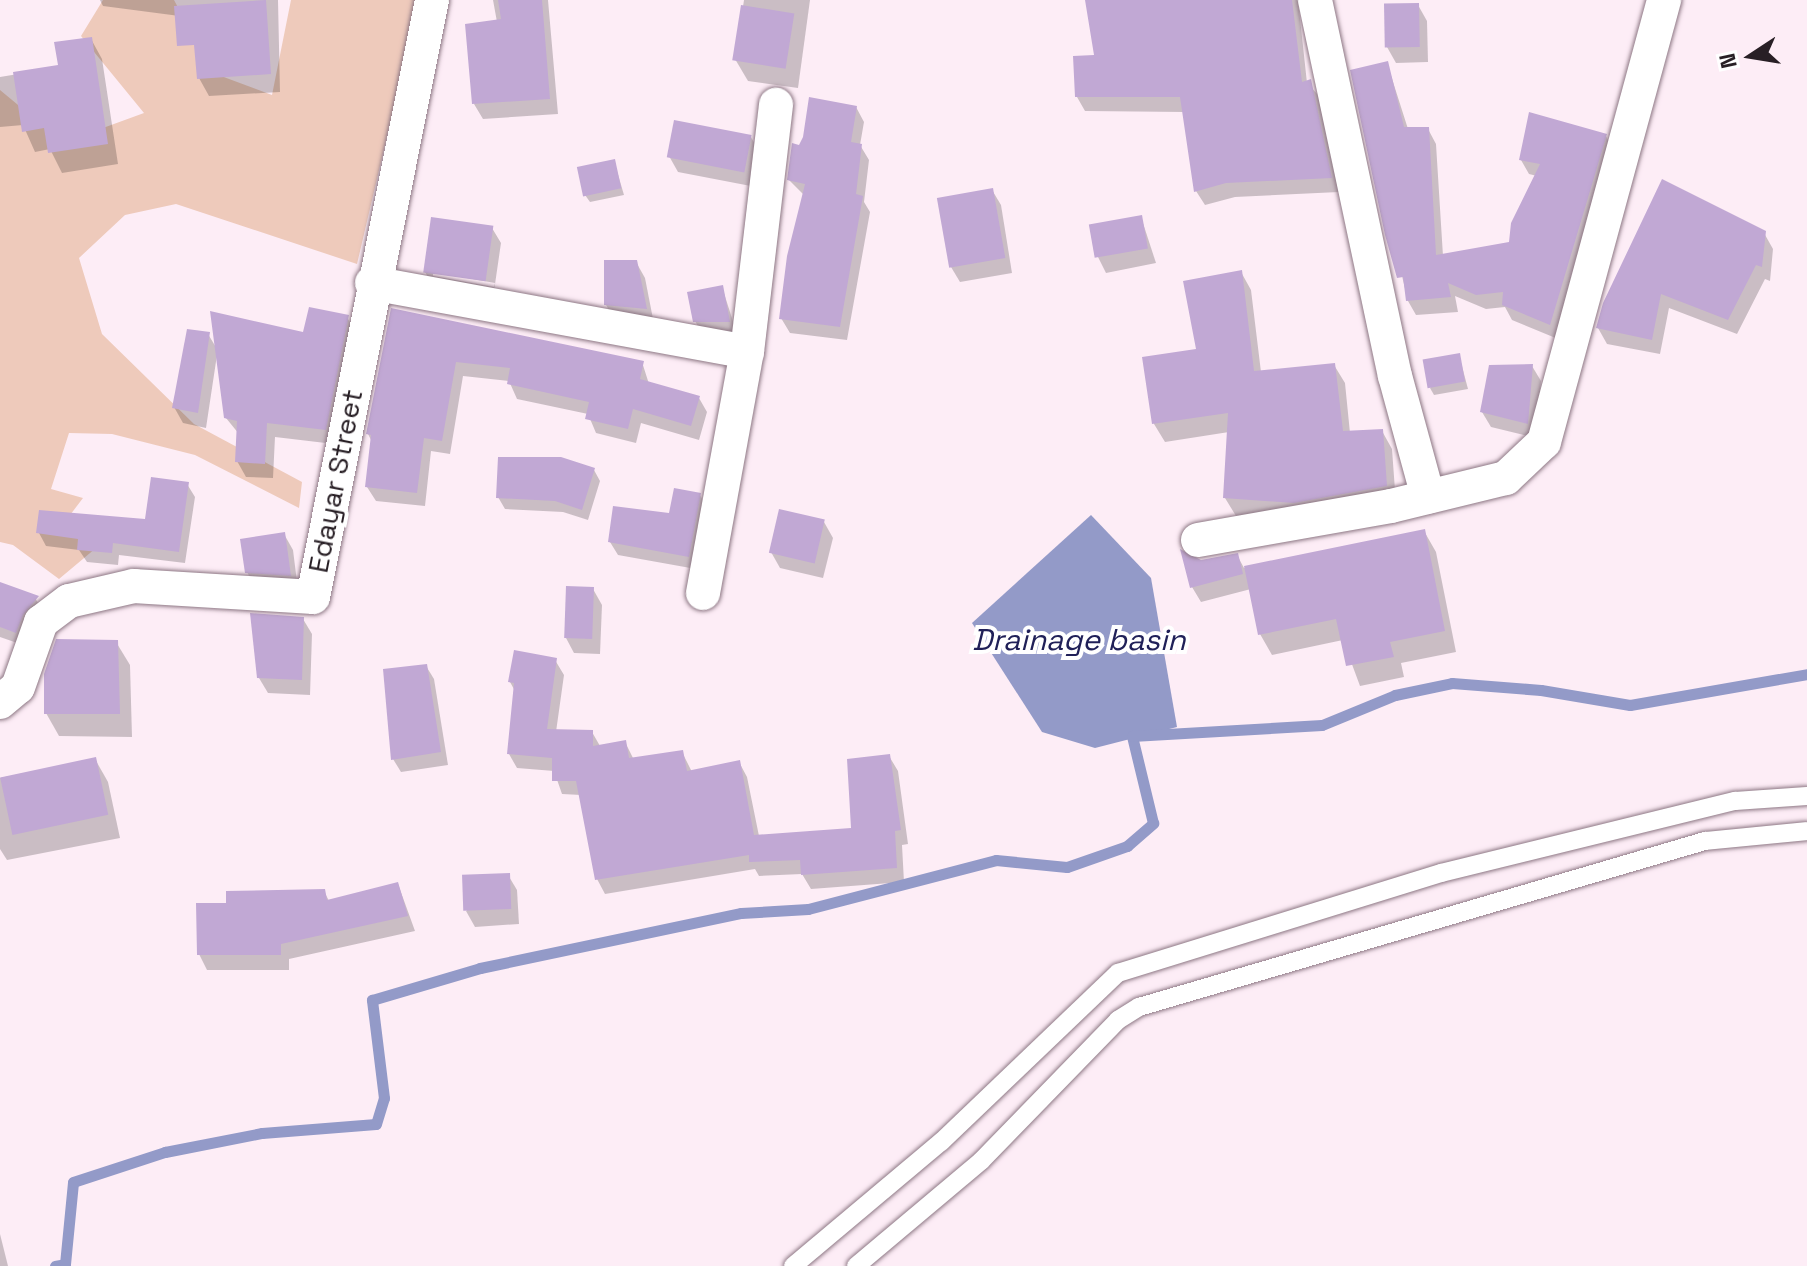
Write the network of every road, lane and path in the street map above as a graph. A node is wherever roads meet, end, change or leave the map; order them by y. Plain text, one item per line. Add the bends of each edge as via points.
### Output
1 (432, 0) edge
2 (1315, 0) edge
3 (1664, 0) edge
4 (776, 105) dead end
5 (372, 283) junction
6 (747, 352) junction
7 (1428, 497) junction
8 (1198, 540) dead end
9 (703, 593) dead end
10 (0, 702) edge
11 (1807, 796) edge
12 (1782, 797) junction
13 (1807, 831) edge
14 (1783, 833) junction
15 (793, 1266) edge
16 (856, 1266) edge

1 - 5 street, Edayar Street
2 - 7 street via 1395,376
3 - 7 street via 1544,442 1506,478
4 - 6 street
5 - 6 street
5 - 10 street, Edayar Street via 313,597 134,586 69,601 41,622 18,687
6 - 9 street
7 - 8 street
11 - 12 lane
12 - 14 lane
12 - 15 lane via 1735,801 1441,873 1118,973 897,1182
13 - 14 lane
14 - 16 lane via 1705,841 1139,1007 1118,1020 981,1161

